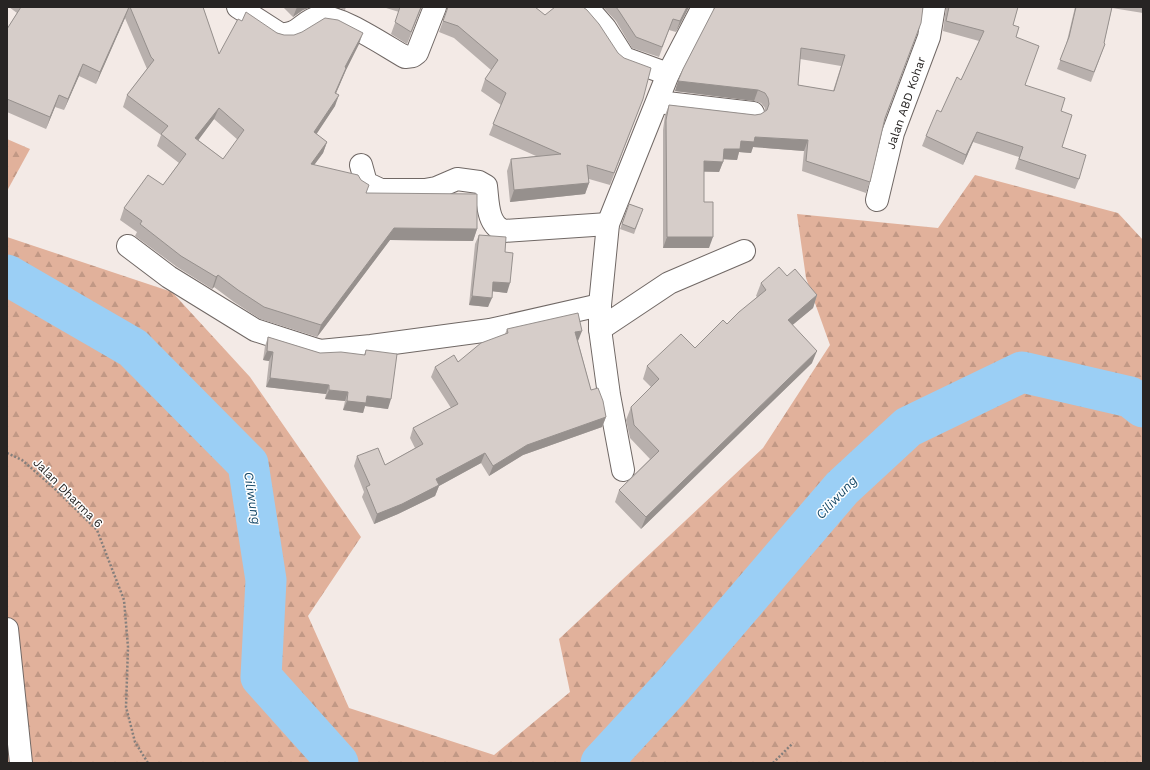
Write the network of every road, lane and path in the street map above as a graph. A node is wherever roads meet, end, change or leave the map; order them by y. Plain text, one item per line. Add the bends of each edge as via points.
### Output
1 (238, 7) edge
2 (435, 7) edge
3 (703, 7) edge
4 (934, 7) edge
5 (589, 9) edge
6 (668, 74) junction
7 (658, 102) junction
8 (753, 113) edge
9 (361, 165) dead end
10 (877, 200) dead end
11 (608, 224) junction
12 (128, 246) dead end
13 (744, 251) dead end
14 (600, 305) junction
15 (600, 329) junction
16 (7, 453) edge
17 (623, 470) dead end
18 (7, 629) edge
19 (793, 743) dead end
20 (21, 763) edge
21 (148, 763) edge
22 (773, 763) edge

1 - 2 street via 280,34 293,33 318,17 329,17 349,25 405,57 417,53
3 - 6 street
4 - 10 street, Jalan ABD Kohar via 929,37 893,133
5 - 6 street via 624,58
6 - 7 street
7 - 8 street
7 - 11 street
9 - 11 street via 366,182 381,190 425,190 457,179 479,182 486,186 491,219 498,229 504,231
11 - 14 street
12 - 14 street via 169,277 255,330 320,351 490,330
13 - 15 street via 669,283
14 - 15 street
15 - 17 street
16 - 21 path, Jalan Dharma 6 via 22,460 97,530 124,600 128,647 126,707 135,742
18 - 20 street
19 - 22 path

